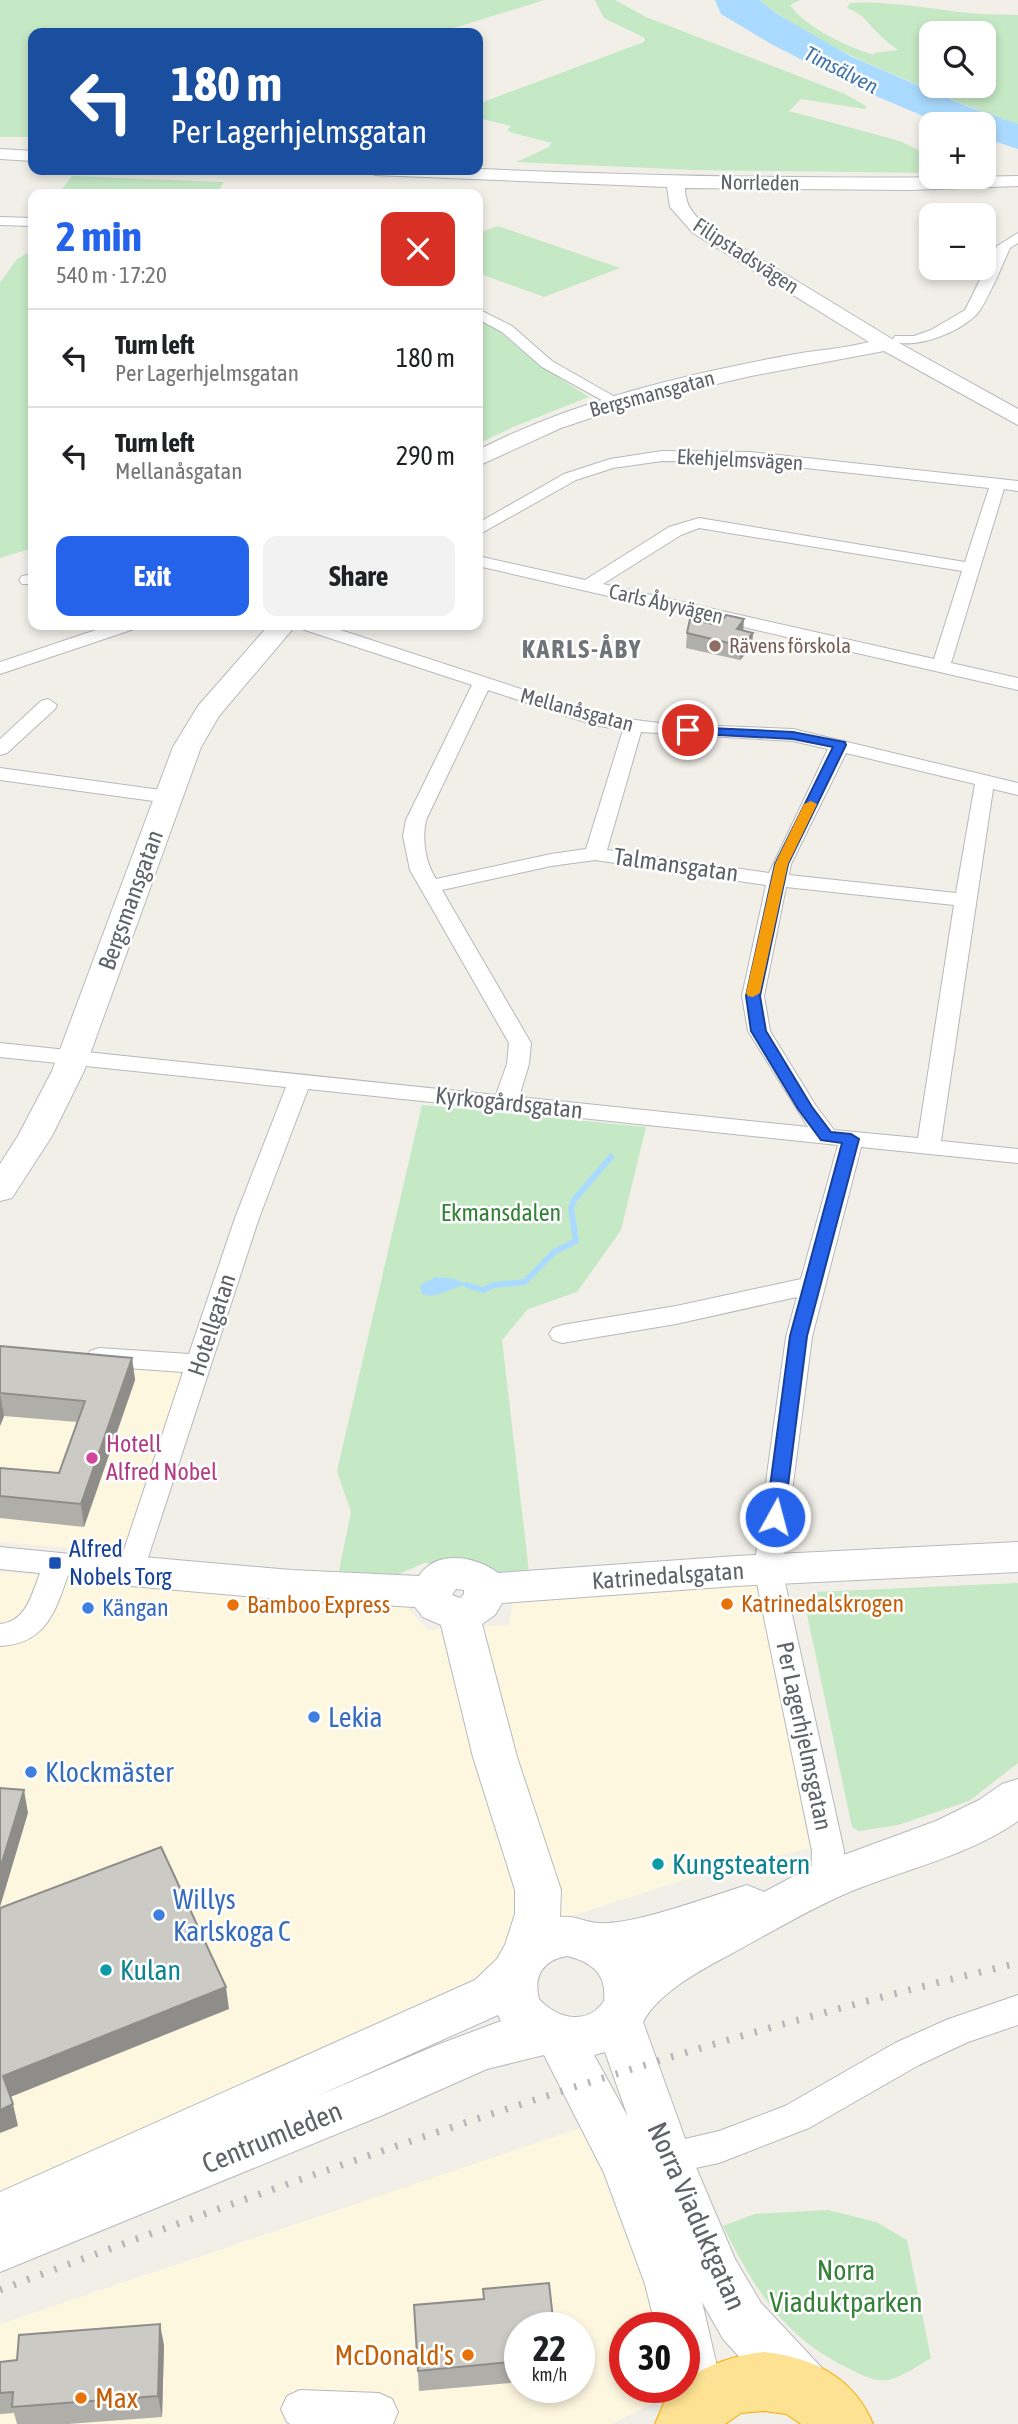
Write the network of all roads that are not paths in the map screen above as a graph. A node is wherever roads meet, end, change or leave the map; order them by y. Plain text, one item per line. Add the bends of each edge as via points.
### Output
1 (0, 155) edge
2 (28, 156) edge
3 (483, 174) edge
4 (681, 180) junction
5 (996, 180) edge
6 (1018, 181) edge
7 (919, 183) edge
8 (0, 221) edge
9 (28, 222) edge
10 (1018, 237) edge
11 (483, 316) edge
12 (892, 341) junction
13 (614, 401) junction
14 (1018, 408) edge
15 (1018, 418) edge
16 (483, 456) edge
17 (998, 484) junction
18 (1018, 486) edge
19 (483, 527) edge
20 (483, 562) edge
21 (974, 568) junction
22 (588, 586) junction
23 (111, 630) edge
24 (279, 630) edge
25 (323, 630) edge
26 (6, 661) edge
27 (941, 666) junction
28 (484, 682) junction
29 (1018, 684) edge
30 (48, 705) dead end
31 (633, 727) junction
32 (840, 745) junction
33 (0, 749) edge
34 (0, 774) edge
35 (985, 780) junction
36 (1018, 789) edge
37 (169, 797) junction
38 (595, 854) junction
39 (776, 880) junction
40 (430, 887) junction
41 (965, 900) junction
42 (0, 1050) edge
43 (74, 1057) junction
44 (300, 1081) junction
45 (505, 1103) junction
46 (839, 1138) junction
47 (929, 1147) junction
48 (1018, 1156) edge
49 (0, 1190) edge
50 (810, 1286) junction
51 (562, 1334) dead end
52 (80, 1356) edge
53 (200, 1364) junction
54 (1018, 1557) edge
55 (0, 1558) edge
56 (58, 1564) junction
57 (768, 1569) junction
58 (131, 1571) junction
59 (459, 1598) junction
60 (0, 1635) edge
61 (1018, 1797) edge
62 (827, 1881) junction
63 (538, 1890) junction
64 (594, 1941) junction
65 (520, 1964) junction
66 (1018, 2010) edge
67 (623, 2012) junction
68 (553, 2036) junction
69 (647, 2162) junction
70 (51, 2210) junction
71 (0, 2217) edge
72 (0, 2248) edge
73 (679, 2312) edge
74 (300, 2409) dead end
75 (379, 2412) dead end
76 (837, 2415) edge
77 (686, 2416) edge

1 - 2 street
3 - 4 street, Norrleden
4 - 7 street, Norrleden
4 - 12 street, Filipstadsvägen via 676,184 677,202 695,226
5 - 6 street, Norrleden
8 - 9 street
10 - 12 street, Bergsmansgatan via 1004,246 971,313 915,340
11 - 13 street via 508,329 547,363
12 - 13 street, Bergsmansgatan via 872,349 721,375
12 - 14 street, Filipstadsvägen
12 - 15 street, Filipstadsvägen
13 - 16 street, Bergsmansgatan via 541,427
17 - 18 street, Ekehjelmsvägen
17 - 19 street, Ekehjelmsvägen via 750,457 662,456 610,464 570,477
17 - 21 street
20 - 22 street, Carls Åbyvägen
21 - 22 street via 699,523 675,531
21 - 27 street
22 - 27 street, Carls Åbyvägen
23 - 26 street
24 - 37 street, Bergsmansgatan via 197,728
25 - 28 street, Mellanåsgatan
27 - 29 street, Carls Åbyvägen
28 - 31 street, Mellanåsgatan
28 - 40 street via 416,820 415,855
30 - 33 street
31 - 32 street, Mellanåsgatan via 793,735
31 - 38 street
32 - 35 street, Mellanåsgatan
32 - 39 street
34 - 37 street
35 - 36 street, Mellanåsgatan
35 - 41 street
37 - 43 street, Bergsmansgatan
38 - 39 street, Talmansgatan
38 - 40 street, Talmansgatan
39 - 41 street, Talmansgatan
39 - 46 street via 756,973 754,1012 770,1052 806,1109
40 - 45 street via 520,1043
41 - 47 street
42 - 43 street, Kyrkogårdsgatan
43 - 44 street, Kyrkogårdsgatan
43 - 49 street, Bergsmansgatan via 35,1136
44 - 45 street, Kyrkogårdsgatan
44 - 53 street, Hotellgatan via 247,1218
45 - 46 street, Kyrkogårdsgatan
46 - 47 street, Kyrkogårdsgatan
46 - 50 street, Per Lagerhjelmsgatan
47 - 48 street, Kyrkogårdsgatan
50 - 51 street
50 - 57 street, Per Lagerhjelmsgatan via 799,1336
52 - 53 street
53 - 58 street, Hotellgatan
54 - 57 street, Katrinedalsgatan
55 - 56 street
56 - 58 street
56 - 60 street via 33,1622 23,1632
57 - 59 street, Katrinedalsgatan
57 - 62 street, Per Lagerhjelmsgatan via 828,1851
58 - 59 street, Katrinedalsgatan
59 - 63 street via 463,1638
61 - 62 street via 952,1834
62 - 64 street via 632,1939
62 - 67 street via 682,1957 657,1975
63 - 64 street
63 - 65 street via 538,1914
64 - 65 street via 567,1936 554,1939 535,1946
64 - 67 street via 626,1969 631,1982
65 - 68 street via 512,1988 516,2004 524,2018
65 - 70 street, Centrumleden via 492,1995 352,2056
66 - 69 street via 907,2054 797,2117 719,2147
67 - 68 street via 588,2038
67 - 69 street, Norra Viaduktgatan
68 - 69 street, Norra Viaduktgatan
68 - 70 street, Centrumleden via 515,2037 402,2084
69 - 73 street, Norra Viaduktgatan
69 - 76 street, Norra Viaduktgatan via 733,2307 758,2340
70 - 71 street, Centrumleden
70 - 72 street, Centrumleden
74 - 75 street
76 - 77 highway via 785,2383 758,2380 718,2391

